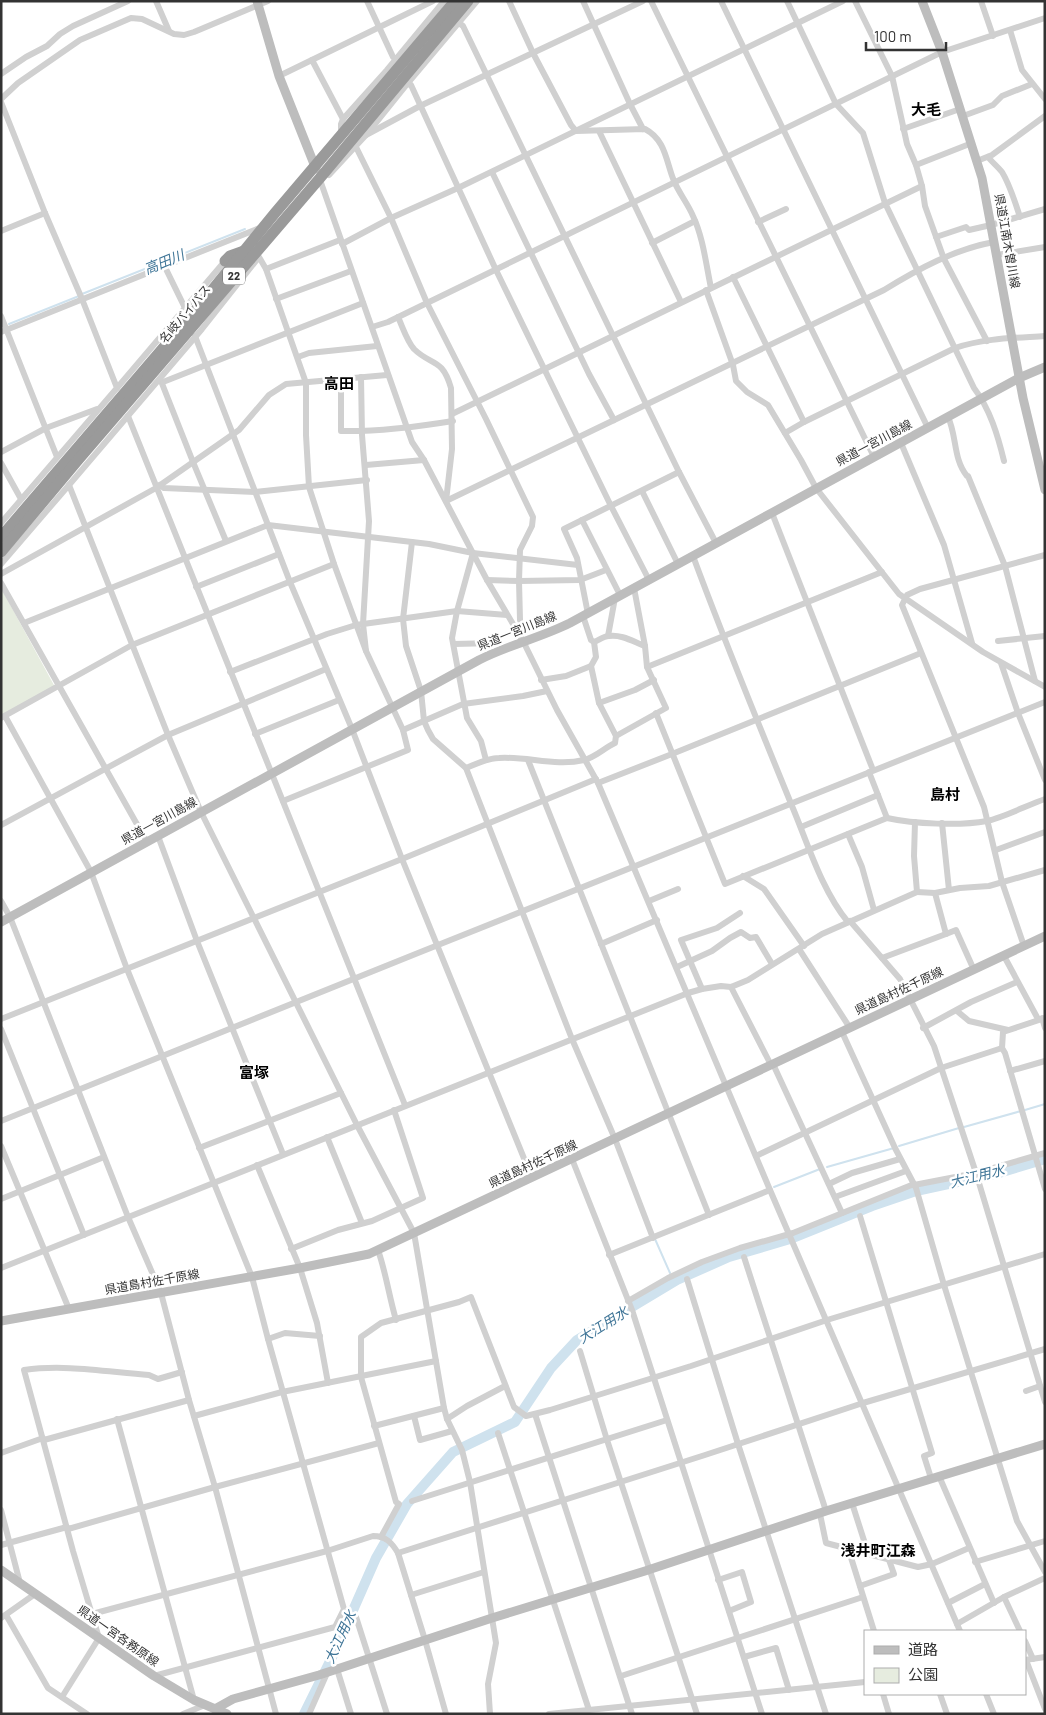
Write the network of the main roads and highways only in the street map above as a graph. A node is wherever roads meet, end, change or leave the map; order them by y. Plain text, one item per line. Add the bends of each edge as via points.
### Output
1 (455, 1) edge
2 (468, 1) edge
3 (922, 1) edge
4 (257, 3) edge
5 (318, 175) junction
6 (305, 195) junction
7 (244, 251) junction
8 (259, 257) road end
9 (224, 261) road end
10 (1045, 367) edge
11 (1019, 378) junction
12 (1041, 464) edge
13 (1045, 490) edge
14 (1, 537) edge
15 (1, 552) edge
16 (1, 922) edge
17 (1045, 936) edge
18 (1, 1321) edge
19 (1045, 1444) edge
20 (1, 1570) edge
21 (215, 1709) junction
22 (227, 1714) edge

1 - 5 highway, 名岐バイパス / 22 via 341,135
2 - 5 highway, 名岐バイパス / 22
3 - 11 main road, 県道江南木曽川線 via 942,52 982,178
4 - 5 main road via 280,76
5 - 6 highway, 名岐バイパス / 22
5 - 7 highway, 名岐バイパス / 22 via 265,225
6 - 8 highway, 22 via 304,207
6 - 15 highway, 名岐バイパス / 22
7 - 9 highway, 22
7 - 14 highway, 名岐バイパス / 22
10 - 11 main road, 県道一宮川島線
11 - 12 main road, 県道江南木曽川線
11 - 16 main road, 県道一宮川島線 via 585,615 555,630 497,650 459,670
12 - 13 main road, 県道江南木曽川線
17 - 18 main road, 県道島村佐千原線 via 378,1250 300,1268
19 - 21 main road via 318,1675 233,1699
20 - 21 main road, 県道一宮各務原線 via 154,1676
21 - 22 main road, 県道一宮各務原線

